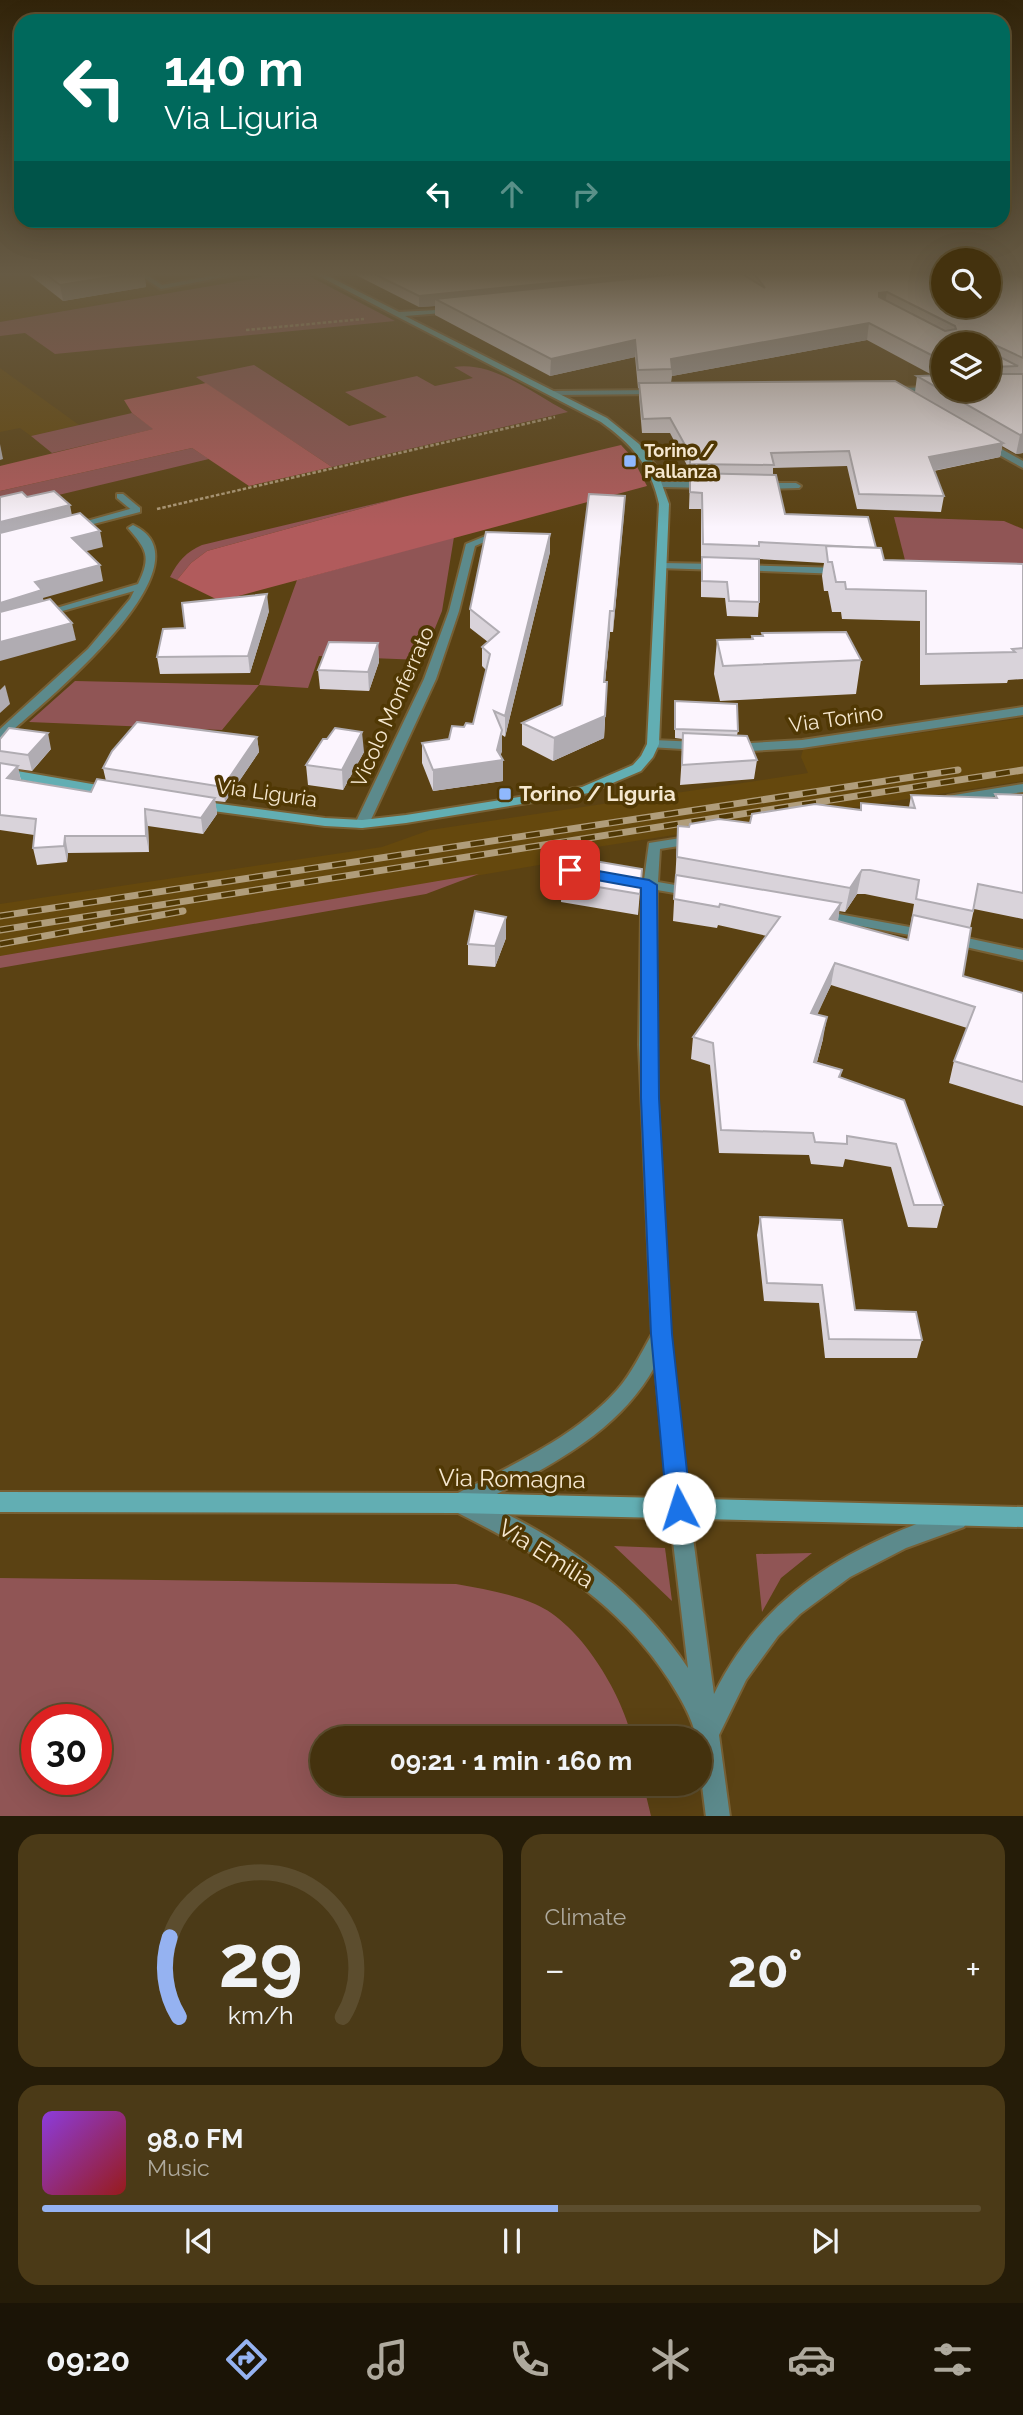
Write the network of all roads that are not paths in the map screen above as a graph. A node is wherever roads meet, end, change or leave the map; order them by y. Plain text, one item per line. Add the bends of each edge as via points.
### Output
1 (483, 357) edge
2 (931, 389) edge
3 (882, 390) edge
4 (894, 390) junction
5 (667, 392) edge
6 (554, 393) junction
7 (918, 403) edge
8 (976, 438) edge
9 (1023, 465) edge
10 (661, 484) junction
11 (715, 485) edge
12 (742, 485) edge
13 (796, 486) dead end
14 (120, 496) dead end
15 (133, 528) dead end
16 (62, 529) edge
17 (491, 537) edge
18 (661, 566) junction
19 (856, 571) edge
20 (141, 586) junction
21 (26, 618) edge
22 (1023, 711) edge
23 (0, 735) edge
24 (653, 744) junction
25 (0, 772) edge
26 (1023, 788) edge
27 (128, 794) edge
28 (182, 802) edge
29 (934, 802) edge
30 (362, 824) junction
31 (708, 838) edge
32 (642, 883) junction
33 (704, 894) edge
34 (813, 913) edge
35 (1023, 955) edge
36 (662, 1334) junction
37 (0, 1502) edge
38 (458, 1503) junction
39 (679, 1508) junction
40 (972, 1515) junction
41 (1023, 1517) edge
42 (705, 1726) edge
43 (707, 1726) edge
44 (712, 1726) edge
45 (712, 1766) edge
46 (718, 1816) edge

1 - 6 main road
2 - 4 street
3 - 4 street
4 - 7 street
5 - 6 street
6 - 10 main road via 630,438 649,457
8 - 9 street
10 - 11 street
10 - 18 main road
12 - 13 street
14 - 16 street via 137,510
15 - 20 street via 151,550 151,564
17 - 30 street, Vicolo Monferrato via 471,544 430,679
18 - 19 street
18 - 24 main road
20 - 21 street
20 - 23 street via 114,629
22 - 24 street, Via Torino via 759,749
24 - 30 main road via 636,768 585,789
25 - 27 main road
26 - 29 street
28 - 30 main road, Via Liguria
31 - 32 street via 654,846
32 - 33 street
32 - 36 street, Via Emilia
34 - 35 street
36 - 38 street via 640,1375 609,1410 552,1453
36 - 39 street, Via Emilia
37 - 38 main road, Via Romagna
38 - 39 main road, Via Romagna
38 - 42 street, Via Emilia via 529,1537 622,1606 682,1679
39 - 40 main road, Via Romagna
39 - 43 street, Via Emilia
40 - 41 main road, Via Romagna
40 - 44 street via 909,1535 806,1595 776,1621 750,1653
45 - 46 street, Via Emilia

